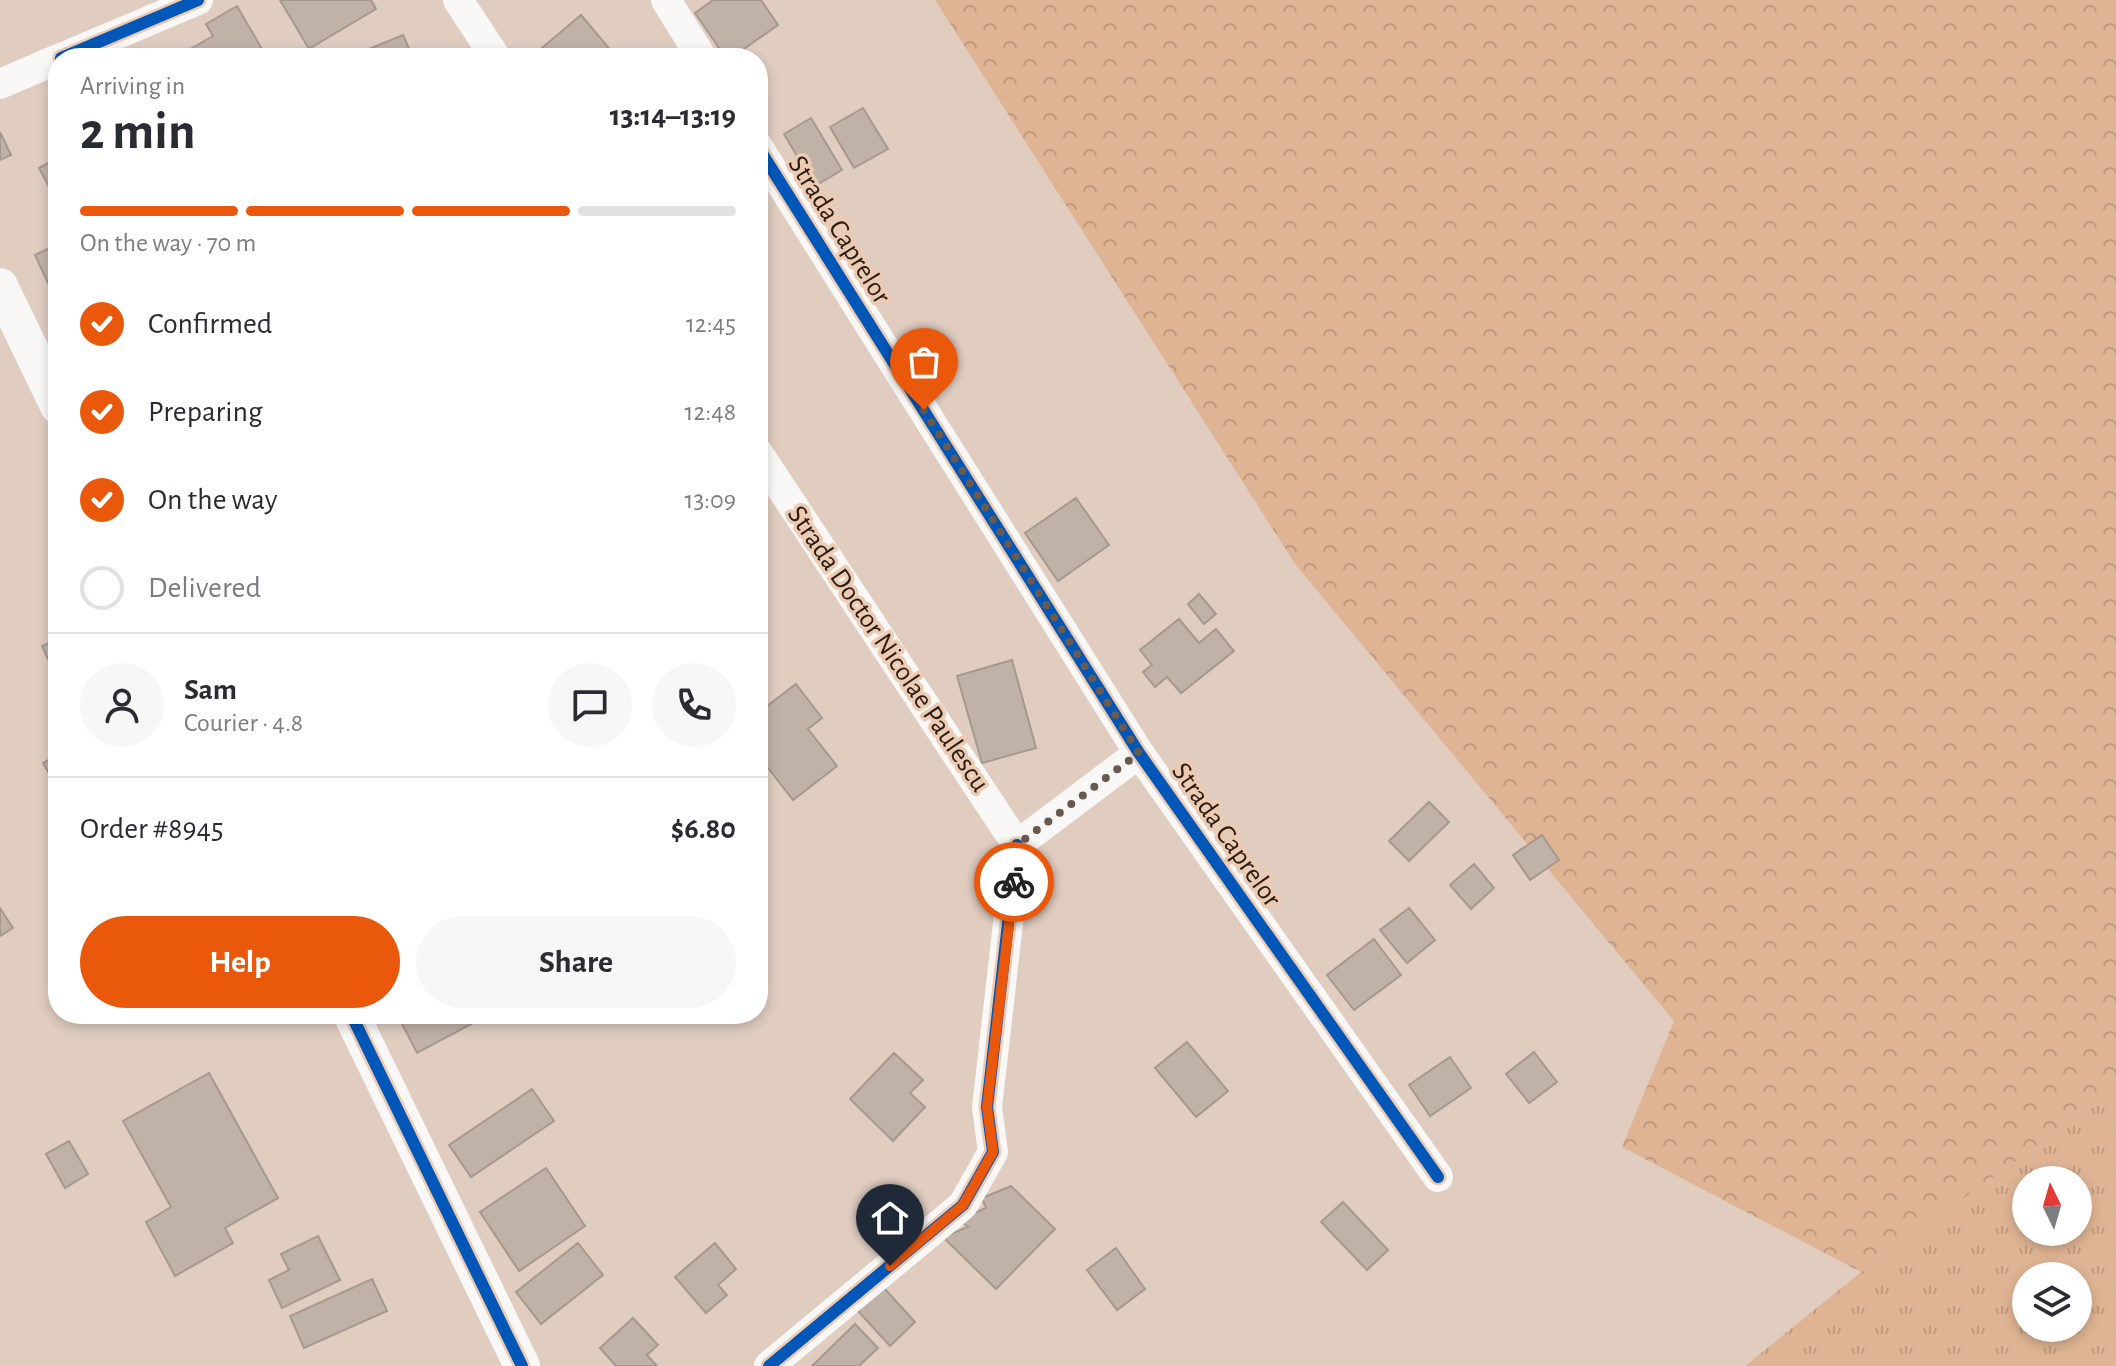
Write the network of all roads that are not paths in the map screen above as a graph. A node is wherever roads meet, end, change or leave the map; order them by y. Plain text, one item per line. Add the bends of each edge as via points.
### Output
1 (198, 0) edge
2 (458, 0) edge
3 (666, 0) edge
4 (86, 48) edge
5 (489, 48) edge
6 (696, 48) edge
7 (48, 64) edge
8 (0, 84) edge
9 (768, 163) edge
10 (0, 286) edge
11 (48, 385) edge
12 (768, 468) edge
13 (1139, 753) junction
14 (1017, 845) junction
15 (356, 1024) edge
16 (1438, 1177) dead end
17 (522, 1366) edge
18 (769, 1366) edge

1 - 4 street
2 - 5 street
3 - 6 street
7 - 8 street
9 - 13 street, Strada Caprelor
10 - 11 street
12 - 14 street, Strada Doctor Nicolae Paulescu
13 - 14 street
13 - 16 street, Strada Caprelor
14 - 18 street via 987,1107 993,1152 963,1205
15 - 17 street

